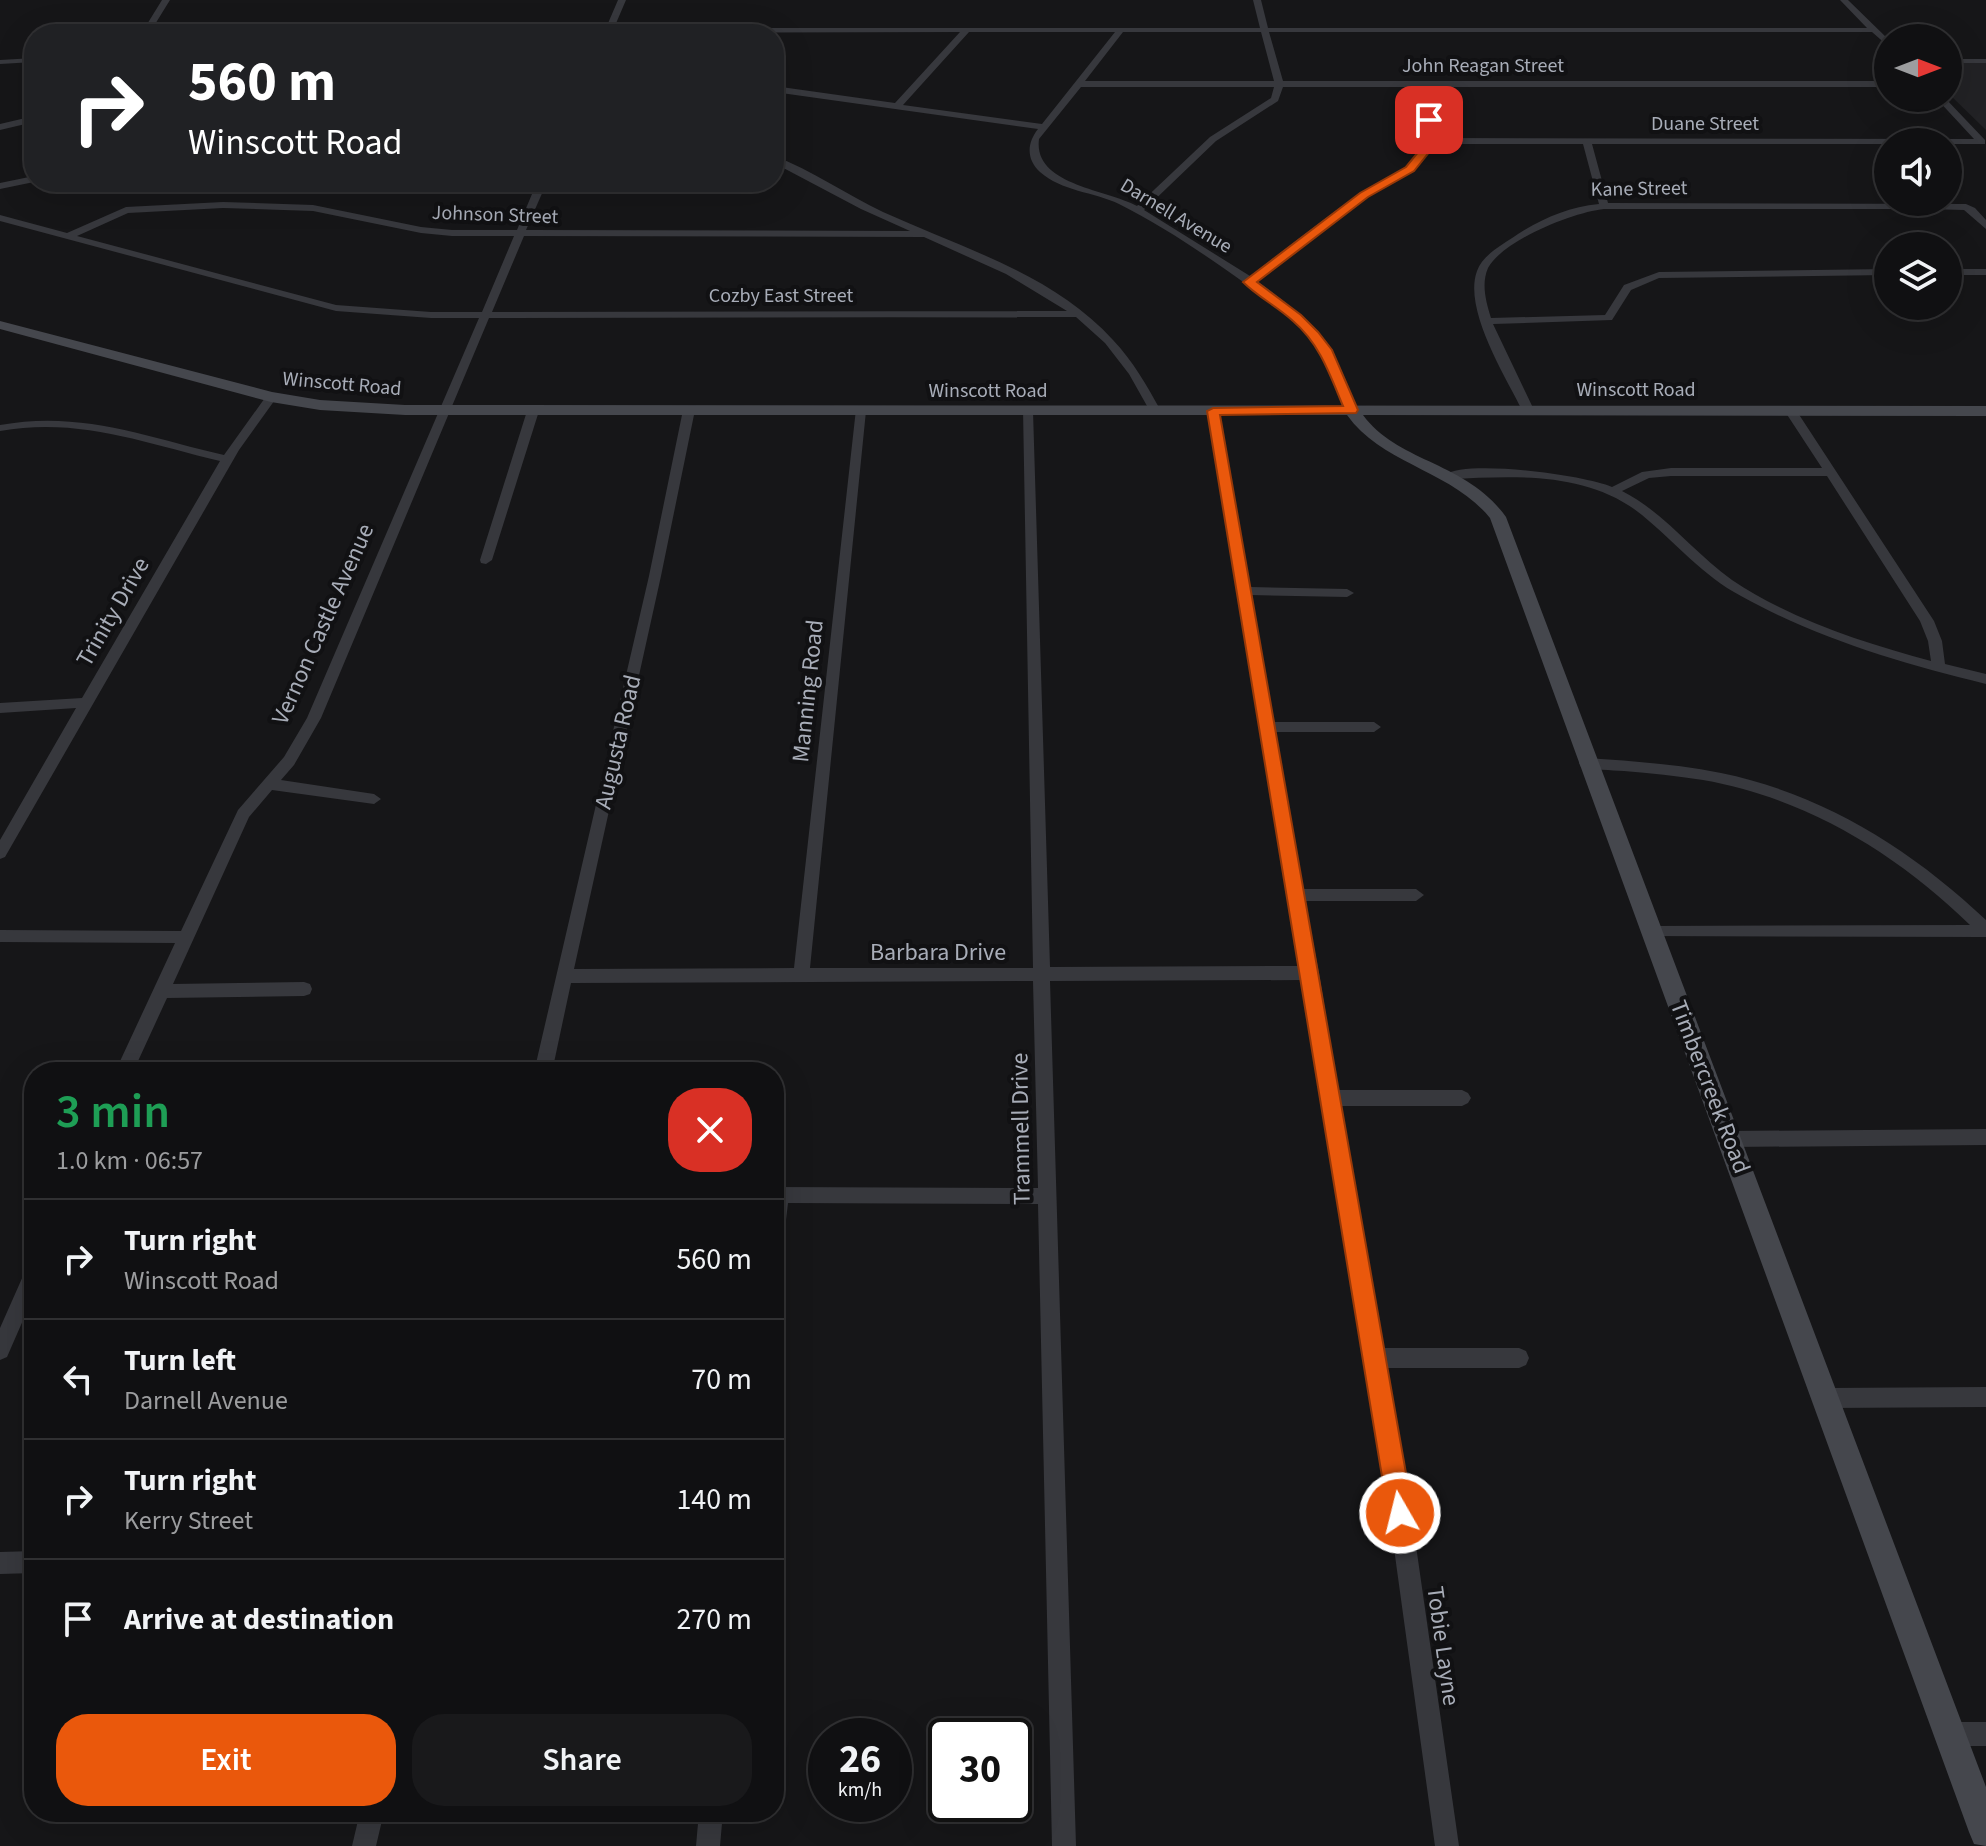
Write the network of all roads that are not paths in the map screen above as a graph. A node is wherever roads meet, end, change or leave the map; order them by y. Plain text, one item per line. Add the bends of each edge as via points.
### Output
1 (166, 0) edge
2 (622, 0) edge
3 (1257, 0) edge
4 (1844, 0) edge
5 (151, 24) edge
6 (612, 24) edge
7 (1122, 29) junction
8 (1265, 29) junction
9 (967, 30) junction
10 (1874, 30) joint
11 (784, 31) edge
12 (24, 61) edge
13 (1962, 61) edge
14 (1986, 61) edge
15 (0, 62) edge
16 (1078, 84) junction
17 (1279, 84) junction
18 (1416, 84) junction
19 (1874, 84) edge
20 (784, 90) edge
21 (896, 107) junction
22 (1953, 112) edge
23 (24, 121) edge
24 (0, 127) edge
25 (1044, 127) junction
26 (1428, 141) junction
27 (1587, 142) junction
28 (784, 165) edge
29 (784, 167) edge
30 (788, 167) junction
31 (24, 181) edge
32 (0, 186) edge
33 (538, 192) edge
34 (1604, 206) junction
35 (1137, 211) junction
36 (0, 218) edge
37 (1986, 226) edge
38 (928, 234) junction
39 (520, 235) junction
40 (68, 236) junction
41 (1874, 272) edge
42 (1962, 272) edge
43 (1986, 272) edge
44 (1249, 282) junction
45 (485, 314) junction
46 (1077, 314) junction
47 (1488, 321) junction
48 (0, 325) edge
49 (271, 397) junction
50 (689, 410) junction
51 (1351, 410) junction
52 (1416, 410) junction
53 (1528, 410) junction
54 (1790, 410) junction
55 (445, 411) junction
56 (533, 411) junction
57 (860, 411) junction
58 (1027, 411) junction
59 (1155, 411) junction
60 (1213, 411) junction
61 (1986, 411) edge
62 (0, 428) edge
63 (1392, 447) junction
64 (228, 459) junction
65 (1831, 472) junction
66 (1450, 475) junction
67 (1611, 492) junction
68 (486, 560) dead end
69 (1243, 591) junction
70 (1347, 593) dead end
71 (1939, 668) junction
72 (1986, 679) edge
73 (86, 703) junction
74 (0, 708) edge
75 (1265, 727) junction
76 (1374, 727) dead end
77 (1586, 763) junction
78 (269, 784) junction
79 (374, 799) dead end
80 (0, 853) edge
81 (1295, 895) junction
82 (1416, 895) dead end
83 (1986, 930) edge
84 (1650, 932) junction
85 (0, 936) edge
86 (186, 937) junction
87 (1311, 973) junction
88 (566, 976) junction
89 (801, 976) junction
90 (1042, 976) junction
91 (304, 989) dead end
92 (161, 991) junction
93 (129, 1062) edge
94 (545, 1062) edge
95 (1331, 1098) junction
96 (1462, 1098) dead end
97 (1986, 1137) edge
98 (1730, 1139) junction
99 (784, 1195) edge
100 (1046, 1196) junction
101 (24, 1296) edge
102 (0, 1350) edge
103 (1375, 1358) junction
104 (1519, 1358) dead end
105 (1986, 1397) edge
106 (1829, 1398) junction
107 (24, 1562) edge
108 (0, 1563) edge
109 (1951, 1734) junction
110 (1986, 1734) edge
111 (370, 1822) edge
112 (710, 1822) edge
113 (1986, 1832) edge
114 (364, 1846) edge
115 (708, 1846) edge
116 (1064, 1846) edge
117 (1447, 1846) edge

1 - 5 street
2 - 6 street
3 - 8 street
4 - 10 street
7 - 8 street
7 - 9 street
7 - 16 street
8 - 10 street
8 - 17 street
9 - 11 street
9 - 21 street
12 - 15 street
13 - 14 street
16 - 17 street, John Reagan Street
16 - 25 street
17 - 18 street, John Reagan Street
17 - 35 street via 1269,105 1213,139
18 - 19 street, John Reagan Street
18 - 26 street via 1429,120
20 - 21 street
21 - 25 street
22 - 27 street, Duane Street via 1982,142
23 - 24 street
25 - 35 street, Darnell Avenue via 1033,150 1043,170
26 - 27 street, Duane Street
26 - 44 street via 1410,169 1364,195
27 - 34 street
28 - 30 street
29 - 30 street
30 - 38 street
31 - 32 street
33 - 39 street, Vernon Castle Avenue
34 - 37 street, Kane Street via 1966,207
34 - 47 street, Kane Street via 1551,219 1488,262 1479,283
35 - 44 street, Darnell Avenue
36 - 40 street, Cozby East Street
38 - 39 street, Johnson Street
38 - 46 street via 1025,279
39 - 40 street, Johnson Street via 421,230 287,205 223,205 126,210
39 - 45 street, Vernon Castle Avenue
40 - 45 street, Cozby East Street via 336,308
41 - 47 street via 1659,275 1627,287 1608,318
42 - 43 street
44 - 51 street, Darnell Avenue via 1314,335
45 - 46 street, Cozby East Street
45 - 55 street, Vernon Castle Avenue
46 - 59 street via 1129,362
47 - 53 street, Kane Street
48 - 49 main road, Winscott Road
49 - 55 main road, Winscott Road via 320,405
49 - 64 street, Trinity Drive
50 - 56 main road, Winscott Road
50 - 57 main road, Winscott Road
50 - 88 street, Augusta Road
51 - 52 main road, Winscott Road
51 - 60 main road, Winscott Road
51 - 63 main road, Timbercreek Road via 1359,425
52 - 53 main road, Winscott Road
52 - 63 main road via 1400,421
53 - 54 main road, Winscott Road
54 - 61 main road, Winscott Road
54 - 65 street
55 - 56 main road, Winscott Road
55 - 78 street, Vernon Castle Avenue via 314,718
56 - 68 street
57 - 58 main road, Winscott Road
57 - 89 street, Manning Road
58 - 59 main road, Winscott Road
58 - 90 street, Trammell Drive
59 - 60 main road, Winscott Road
60 - 69 street, Tobie Layne
62 - 64 street via 59,422 99,427
63 - 66 main road, Timbercreek Road
64 - 73 street, Trinity Drive
65 - 67 street via 1671,472 1646,475
65 - 71 street via 1927,621
66 - 67 street via 1543,475
66 - 77 main road, Timbercreek Road via 1472,487 1498,517
67 - 71 street via 1642,510 1704,567 1753,597 1874,651
69 - 70 street
69 - 75 street, Tobie Layne
71 - 72 street
73 - 74 street
73 - 80 street, Trinity Drive
75 - 76 street
75 - 81 street, Tobie Layne
77 - 83 street via 1730,780 1827,816 1913,864
77 - 84 main road, Timbercreek Road
78 - 79 street
78 - 86 street, Vernon Castle Avenue via 243,814
81 - 82 street
81 - 87 street, Tobie Layne
83 - 84 street
84 - 98 main road, Timbercreek Road
85 - 86 street
86 - 92 street, Vernon Castle Avenue
87 - 90 street, Barbara Drive
87 - 95 street, Tobie Layne
88 - 89 street, Barbara Drive
88 - 94 street, Augusta Road
89 - 90 street, Barbara Drive
90 - 100 street, Trammell Drive
91 - 92 street
92 - 93 street, Vernon Castle Avenue
95 - 96 street
95 - 103 street, Tobie Layne
97 - 98 street
98 - 106 main road, Timbercreek Road
99 - 100 street
100 - 116 street, Trammell Drive
101 - 102 street
103 - 104 street
103 - 117 street, Tobie Layne
105 - 106 street
106 - 109 main road, Timbercreek Road
107 - 108 street
109 - 110 street
109 - 113 main road, Timbercreek Road
111 - 114 street
112 - 115 street

